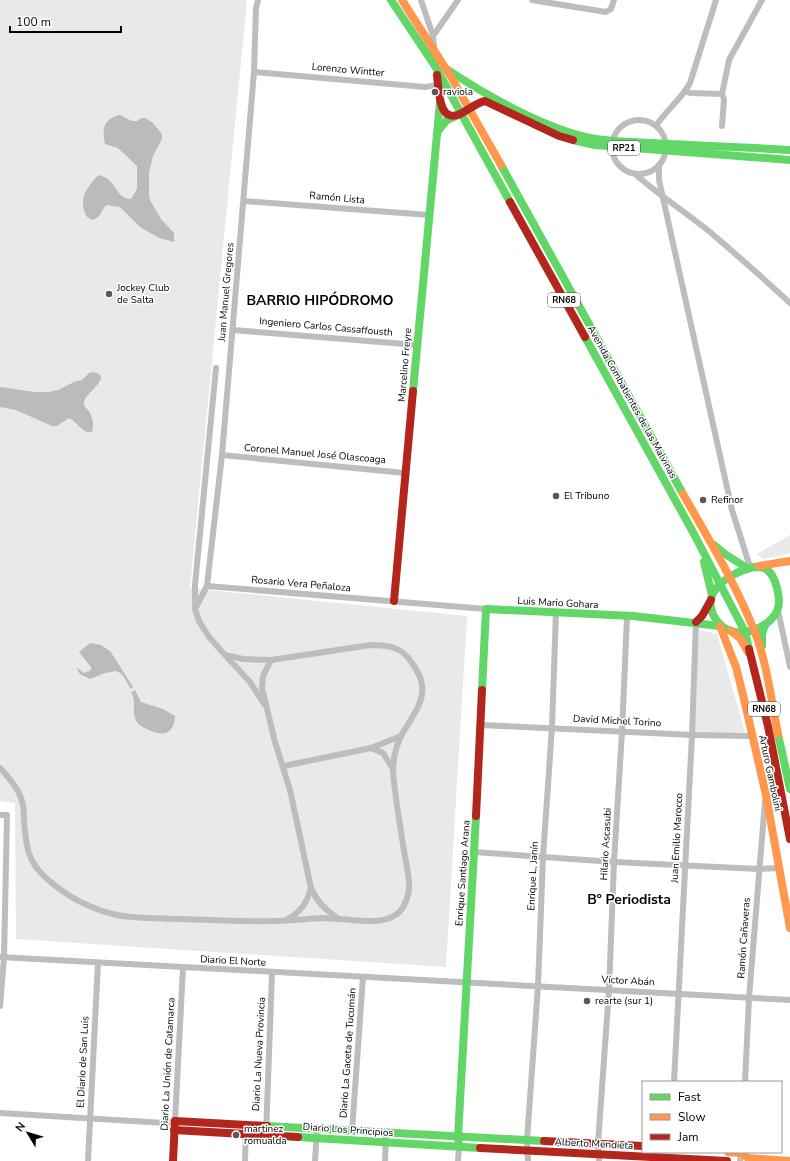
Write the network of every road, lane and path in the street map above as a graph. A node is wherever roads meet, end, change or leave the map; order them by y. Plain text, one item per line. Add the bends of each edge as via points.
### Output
1 (258, 0) edge
2 (392, 0) edge
3 (402, 0) edge
4 (422, 0) edge
5 (458, 0) edge
6 (532, 0) edge
7 (536, 0) edge
8 (614, 0) edge
9 (716, 0) edge
10 (762, 0) edge
11 (433, 36) junction
12 (434, 50) junction
13 (435, 66) junction
14 (445, 67) junction
15 (254, 72) junction
16 (463, 80) junction
17 (439, 85) junction
18 (686, 91) junction
19 (722, 94) junction
20 (440, 98) junction
21 (462, 113) junction
22 (656, 126) junction
23 (722, 126) dead end
24 (438, 131) junction
25 (612, 144) junction
26 (665, 148) junction
27 (790, 150) edge
28 (790, 160) edge
29 (659, 165) junction
30 (635, 174) junction
31 (663, 197) junction
32 (244, 200) junction
33 (429, 215) junction
34 (790, 303) edge
35 (233, 330) junction
36 (417, 345) junction
37 (216, 368) dead end
38 (222, 455) junction
39 (405, 473) junction
40 (694, 534) junction
41 (709, 541) junction
42 (790, 561) edge
43 (780, 564) junction
44 (750, 567) junction
45 (773, 576) junction
46 (729, 577) junction
47 (720, 585) junction
48 (207, 586) junction
49 (712, 597) junction
50 (394, 601) junction
51 (195, 609) junction
52 (486, 609) junction
53 (778, 610) junction
54 (556, 612) junction
55 (627, 617) junction
56 (696, 622) junction
57 (764, 625) junction
58 (720, 626) junction
59 (754, 630) junction
60 (731, 631) junction
61 (746, 632) junction
62 (225, 655) junction
63 (271, 660) junction
64 (763, 660) junction
65 (754, 666) junction
66 (790, 667) edge
67 (267, 710) junction
68 (481, 725) junction
69 (552, 727) junction
70 (622, 732) junction
71 (692, 735) junction
72 (401, 736) junction
73 (752, 736) junction
74 (371, 748) junction
75 (284, 766) junction
76 (0, 768) edge
77 (393, 769) junction
78 (790, 789) edge
79 (766, 795) junction
80 (0, 814) edge
81 (790, 839) edge
82 (474, 852) junction
83 (543, 857) junction
84 (614, 862) junction
85 (685, 866) junction
86 (779, 868) junction
87 (759, 869) junction
88 (311, 888) junction
89 (337, 918) junction
90 (288, 920) junction
91 (790, 928) edge
92 (2, 958) edge
93 (98, 963) junction
94 (183, 968) junction
95 (272, 973) junction
96 (363, 977) junction
97 (466, 983) junction
98 (538, 986) junction
99 (609, 990) junction
100 (679, 994) junction
101 (749, 998) junction
102 (790, 1000) edge
103 (0, 1006) edge
104 (674, 1081) edge
105 (745, 1081) edge
106 (0, 1112) edge
107 (91, 1118) junction
108 (175, 1121) junction
109 (165, 1123) junction
110 (246, 1125) junction
111 (266, 1126) junction
112 (317, 1129) junction
113 (174, 1130) junction
114 (352, 1131) junction
115 (386, 1133) junction
116 (246, 1135) junction
117 (266, 1135) junction
118 (458, 1137) junction
119 (316, 1138) junction
120 (527, 1140) junction
121 (386, 1143) junction
122 (598, 1143) junction
123 (642, 1146) edge
124 (459, 1147) junction
125 (528, 1150) junction
126 (731, 1153) edge
127 (670, 1157) edge
128 (742, 1157) edge
129 (599, 1158) edge
130 (88, 1161) edge
131 (173, 1161) edge
132 (245, 1161) edge
133 (315, 1161) edge
134 (385, 1161) edge
135 (458, 1161) edge
136 (528, 1161) edge
137 (727, 1161) edge
138 (790, 1161) edge

1 - 15 street, Juan Manuel Gregores
2 - 13 street, Avenida Combatientes de las Malvinas / RN68
3 - 12 street, Avenida Combatientes de las Malvinas / RN68
4 - 11 street
5 - 11 street
6 - 7 street
7 - 8 street via 606,12 611,9
9 - 18 street
10 - 19 street via 729,60
11 - 12 street
12 - 14 street, Avenida Combatientes de las Malvinas / RN68
13 - 17 street
13 - 21 street, Avenida Combatientes de las Malvinas / RN68
14 - 16 street, RP21
14 - 21 street, Avenida Combatientes de las Malvinas / RN68
15 - 17 street, Lorenzo Wintter
15 - 32 street, Juan Manuel Gregores
16 - 21 street via 474,100
16 - 25 street, RP21 via 490,96 560,129
17 - 20 street
18 - 19 street
18 - 22 street
19 - 23 street
20 - 21 street via 449,116
20 - 24 street, Marcelino Freyre
21 - 24 street via 447,120
21 - 25 street, RP21 via 480,101 485,101 559,136 595,145
21 - 40 street, Avenida Combatientes de las Malvinas / RN68
21 - 41 street, Avenida Combatientes de las Malvinas / RN68 via 581,309
22 - 25 street via 639,120 630,122 619,129
22 - 26 street via 661,131
24 - 33 street, Marcelino Freyre
25 - 26 street, RP21
25 - 30 street via 616,162 627,172
26 - 27 street, RP21
26 - 28 street, RP21
26 - 29 street
29 - 30 street via 644,174
29 - 31 street
30 - 31 street
31 - 34 street via 710,232
31 - 44 street via 731,504
32 - 33 street, Ramón Lista
32 - 35 street, Juan Manuel Gregores
33 - 36 street, Marcelino Freyre
35 - 36 street, Ingeniero Carlos Cassaffousth
35 - 38 street, Juan Manuel Gregores
36 - 39 street, Marcelino Freyre
37 - 51 street
38 - 39 street, Coronel Manuel José Olascoaga
38 - 48 street, Juan Manuel Gregores
39 - 50 street, Marcelino Freyre
40 - 47 street, Avenida Combatientes de las Malvinas / RN68
40 - 49 street, Arturo Gambolini
41 - 44 street via 725,554
41 - 46 street, Avenida Combatientes de las Malvinas / RN68
42 - 43 street
43 - 44 street
43 - 45 street
44 - 45 street via 766,569
44 - 46 street
45 - 53 street
46 - 47 street
46 - 59 street, Avenida Combatientes de las Malvinas / RN68
47 - 49 street
47 - 61 street, Avenida Combatientes de las Malvinas / RN68
48 - 50 street, Rosario Vera Peñaloza
48 - 51 street
49 - 56 street
49 - 58 street, Arturo Gambolini via 713,613
50 - 52 street, Luis Mario Gohara
51 - 62 street via 199,622
52 - 54 street, Luis Mario Gohara
52 - 68 street, Enrique Santiago Arana
53 - 57 street
53 - 66 street
54 - 55 street, Luis Mario Gohara
54 - 69 street, Enrique L. Janín
55 - 56 street, Luis Mario Gohara
55 - 70 street, Hilario Ascasubi
56 - 58 street, Luis Mario Gohara
56 - 71 street, Juan Emilio Marocco
57 - 59 street
57 - 64 street
58 - 60 street, Luis Mario Gohara
58 - 73 street, Arturo Gambolini via 736,667
59 - 61 street
59 - 64 street, Avenida Combatientes de las Malvinas / RN68
60 - 61 street
60 - 65 street via 745,645
61 - 65 street, Avenida Combatientes de las Malvinas / RN68
62 - 63 street via 239,659
62 - 67 street via 250,682
63 - 67 street via 262,681
63 - 72 street via 371,645 389,646 402,651 418,671 422,694
64 - 78 street, Avenida Combatientes de las Malvinas / RN68
65 - 81 street, Avenida Combatientes de las Malvinas / RN68
67 - 75 street
68 - 69 street, David Michel Torino
68 - 82 street, Enrique Santiago Arana
69 - 70 street, David Michel Torino
69 - 83 street, Enrique L. Janín
70 - 71 street, David Michel Torino
70 - 84 street, Hilario Ascasubi
71 - 73 street, David Michel Torino
71 - 85 street, Juan Emilio Marocco
72 - 74 street
72 - 77 street via 395,752
73 - 79 street, Arturo Gambolini
74 - 75 street
74 - 77 street via 383,753
75 - 88 street
76 - 90 street via 22,800 25,840 33,864 46,878 80,902 117,915 145,918 275,922
77 - 89 street via 409,889 403,908 389,919 378,921
79 - 86 street, Arturo Gambolini
79 - 87 street, Ramón Cañaveras
80 - 92 street via 7,815
82 - 83 street
82 - 97 street, Enrique Santiago Arana
83 - 84 street
83 - 98 street, Enrique L. Janín
84 - 85 street
84 - 99 street, Hilario Ascasubi
85 - 87 street
85 - 100 street, Juan Emilio Marocco
86 - 87 street
86 - 91 street, Arturo Gambolini
87 - 101 street, Ramón Cañaveras
88 - 89 street via 319,903
88 - 90 street via 302,909
89 - 90 street
92 - 93 street, Diario El Norte
92 - 103 street
93 - 94 street, Diario El Norte
93 - 107 street, El Diario de San Luis
94 - 95 street, Diario El Norte
94 - 108 street, Diario La Unión de Catamarca
95 - 96 street, Diario El Norte
95 - 111 street, Diario La Nueva Provincia
96 - 97 street, Diario El Norte
96 - 114 street, Diario La Gaceta de Tucumán
97 - 98 street, Víctor Abán
97 - 118 street, Enrique Santiago Arana
98 - 99 street, Víctor Abán
98 - 120 street, Enrique L. Janín
99 - 100 street, Víctor Abán
99 - 122 street, Hilario Ascasubi
100 - 101 street, Víctor Abán
100 - 104 street, Juan Emilio Marocco
101 - 102 street, Víctor Abán
101 - 105 street, Ramón Cañaveras
106 - 107 street, Diario Los Principios
107 - 109 street, Diario Los Principios
107 - 130 street, El Diario de San Luis
108 - 109 street, Diario Los Principios
108 - 110 street, Diario Los Principios
108 - 113 street, Diario La Unión de Catamarca
109 - 113 street
110 - 111 street, Diario Los Principios
110 - 116 street, Diario La Nueva Provincia
111 - 112 street, Diario Los Principios
111 - 117 street, Diario La Nueva Provincia
112 - 114 street, Diario Los Principios
112 - 119 street
113 - 116 street, Diario Los Principios
113 - 131 street, Diario La Unión de Catamarca
114 - 115 street, Diario Los Principios
115 - 118 street, Diario Los Principios
115 - 121 street
116 - 117 street, Diario Los Principios
116 - 132 street, Diario La Nueva Provincia
117 - 119 street, Diario Los Principios
118 - 120 street, Alberto Mendieta
118 - 124 street, Enrique Santiago Arana
119 - 121 street, Diario Los Principios
119 - 133 street
120 - 122 street, Alberto Mendieta
120 - 125 street, Enrique L. Janín
121 - 124 street, Diario Los Principios
121 - 134 street
122 - 123 street, Alberto Mendieta
122 - 129 street, Hilario Ascasubi
124 - 125 street, Alberto Mendieta
124 - 135 street
125 - 129 street, Alberto Mendieta
125 - 136 street, Enrique L. Janín
126 - 128 street
127 - 129 street, Alberto Mendieta
127 - 137 street, Alberto Mendieta
128 - 138 street

